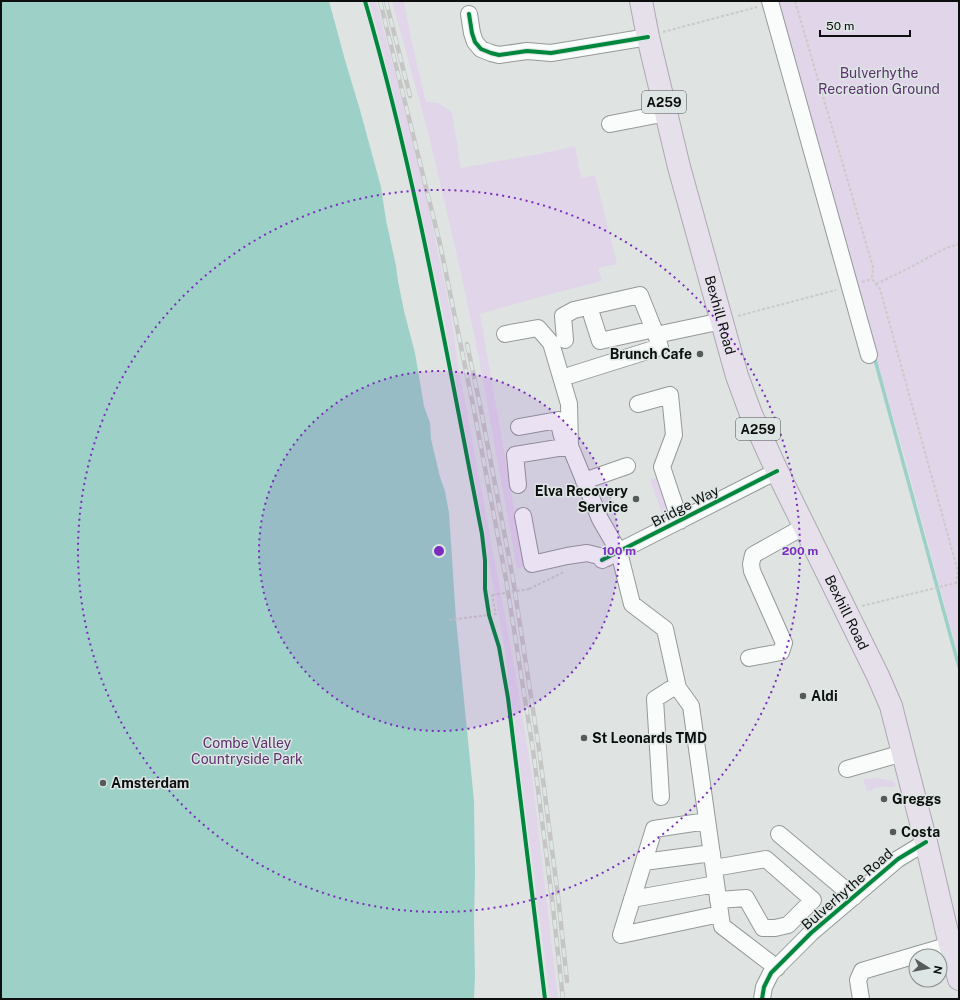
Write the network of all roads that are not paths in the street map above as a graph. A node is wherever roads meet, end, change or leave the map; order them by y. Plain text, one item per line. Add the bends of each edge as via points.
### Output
1 (641, 1) edge
2 (770, 2) edge
3 (469, 14) dead end
4 (648, 36) junction
5 (667, 113) junction
6 (610, 124) dead end
7 (592, 316) dead end
8 (722, 320) junction
9 (655, 332) junction
10 (505, 334) dead end
11 (565, 340) dead end
12 (869, 355) dead end
13 (571, 375) dead end
14 (638, 404) dead end
15 (519, 427) dead end
16 (570, 446) junction
17 (627, 466) dead end
18 (777, 471) junction
19 (584, 481) junction
20 (518, 485) dead end
21 (523, 516) dead end
22 (680, 521) junction
23 (804, 526) junction
24 (609, 557) junction
25 (749, 658) dead end
26 (677, 685) junction
27 (903, 754) junction
28 (847, 769) dead end
29 (661, 796) dead end
30 (707, 821) junction
31 (779, 834) dead end
32 (926, 842) junction
33 (644, 862) junction
34 (714, 868) junction
35 (854, 897) junction
36 (632, 899) junction
37 (719, 907) junction
38 (955, 944) edge
39 (777, 968) junction
40 (959, 979) edge
41 (762, 999) edge
42 (861, 999) edge

1 - 4 highway, Bexhill Road / A259
2 - 12 street
3 - 4 street via 475,42 491,53 499,54 527,51 551,53
4 - 5 highway, Bexhill Road / A259
5 - 6 street
5 - 8 highway, Bexhill Road / A259
7 - 9 street via 600,341
8 - 9 street
8 - 18 highway, Bexhill Road / A259 via 737,376
9 - 11 street via 640,295 574,310 563,316
9 - 13 street via 660,347
10 - 16 street via 538,328 551,343 569,404
14 - 22 street via 670,395 674,435 662,467
15 - 16 street via 558,420 562,436
16 - 19 street
16 - 20 street via 515,455
17 - 19 street
18 - 22 street, Bridge Way
18 - 23 highway, Bexhill Road / A259
19 - 24 street via 600,519
21 - 24 street via 532,564 587,553
22 - 24 street, Bridge Way
23 - 25 street via 753,555 752,571 784,643 781,652
23 - 27 highway, Bexhill Road / A259 via 878,676 888,700
24 - 26 street via 632,604 664,629
26 - 29 street via 655,699
26 - 30 street via 691,706
27 - 28 street
27 - 32 highway, Bexhill Road / A259
30 - 33 street via 654,829
30 - 34 street
31 - 35 street
32 - 35 street, Bulverhythe Road via 898,859
32 - 38 highway, Bexhill Road / A259
33 - 34 street
33 - 36 street
34 - 36 street
34 - 37 street
34 - 37 street via 766,859 813,900 788,925 775,928 763,928 746,898
35 - 39 street, Bulverhythe Road via 811,933
36 - 37 street via 621,935
37 - 39 street via 722,926
38 - 40 highway, Bexhill Road / A259
38 - 42 street via 862,971 858,980
39 - 41 street, Bulverhythe Road via 771,973 764,987

